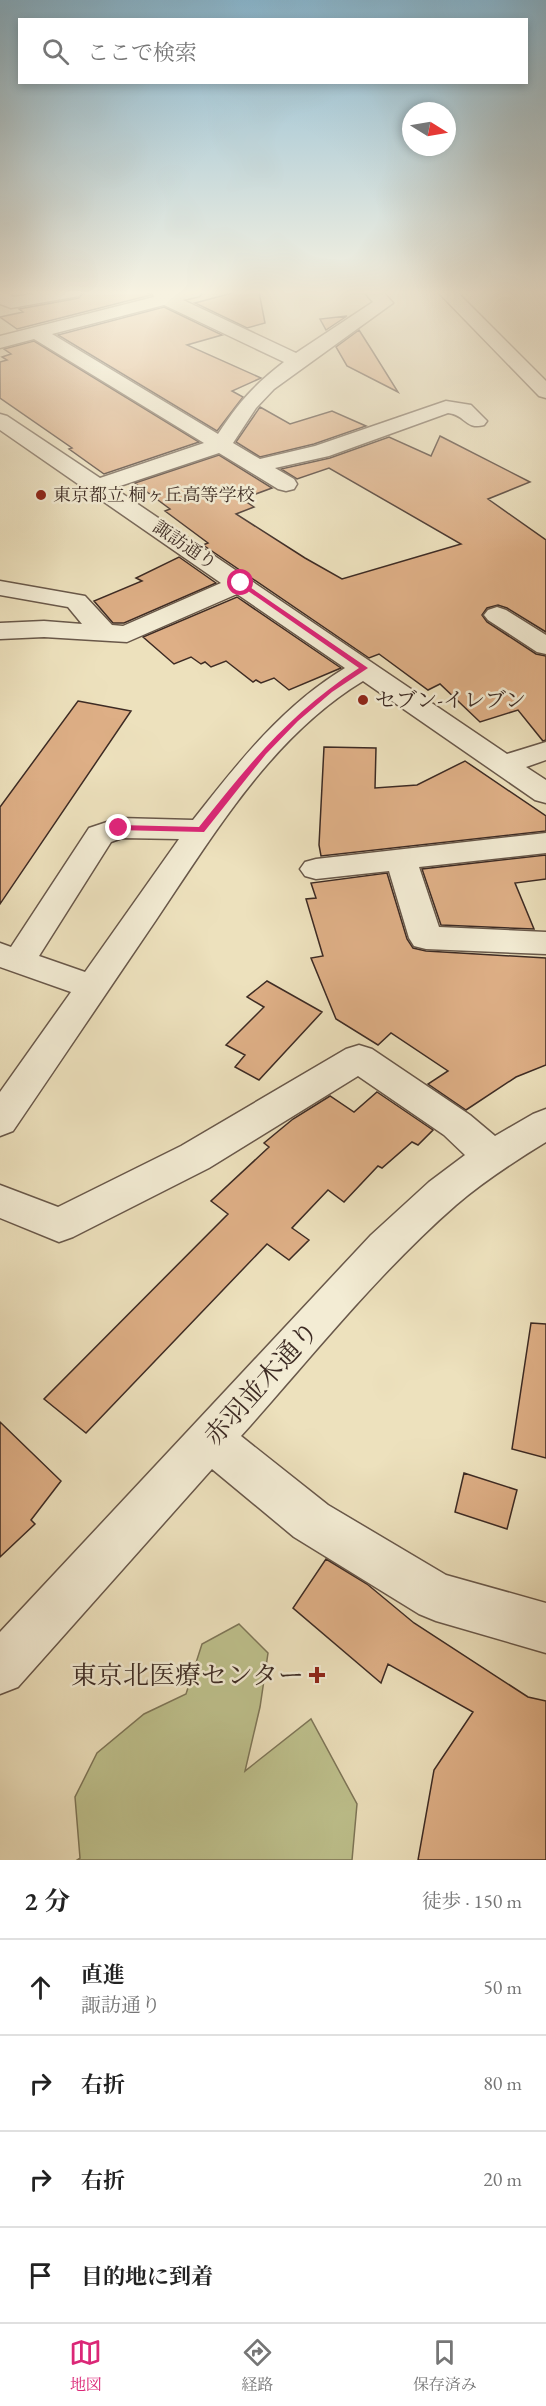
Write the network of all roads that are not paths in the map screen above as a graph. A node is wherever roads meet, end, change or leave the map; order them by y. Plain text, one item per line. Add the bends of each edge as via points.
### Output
1 (112, 379) edge
2 (275, 379) edge
3 (533, 379) edge
4 (546, 392) edge
5 (0, 420) edge
6 (477, 420) dead end
7 (221, 445) junction
8 (256, 466) junction
9 (286, 484) dead end
10 (98, 486) junction
11 (241, 583) junction
12 (0, 588) edge
13 (497, 615) dead end
14 (0, 631) edge
15 (104, 632) junction
16 (542, 639) edge
17 (364, 668) junction
18 (546, 751) edge
19 (504, 764) junction
20 (546, 794) edge
21 (201, 830) junction
22 (546, 843) edge
23 (401, 859) junction
24 (316, 869) dead end
25 (546, 943) edge
26 (10, 958) edge
27 (93, 987) junction
28 (0, 1121) edge
29 (546, 1124) edge
30 (492, 1156) junction
31 (0, 1201) edge
32 (210, 1439) junction
33 (546, 1628) edge
34 (0, 1669) edge

1 - 7 street
2 - 7 street via 248,404
3 - 4 street
5 - 10 street, 諏訪通り
6 - 8 street via 464,409 446,408 321,451
7 - 8 street
7 - 10 street
8 - 9 street
10 - 11 street, 諏訪通り
11 - 15 street via 127,634
11 - 17 street, 諏訪通り
12 - 15 street via 76,601
13 - 16 street
14 - 15 street
17 - 19 street, 諏訪通り
17 - 21 street via 295,720
18 - 19 street
19 - 20 street, 諏訪通り
21 - 26 street via 119,828 100,836
21 - 27 street
22 - 23 street
23 - 24 street
23 - 25 street via 426,938
26 - 27 street
27 - 28 street
29 - 30 street, 赤羽並木通り
30 - 31 street via 457,1125 358,1058 195,1157 59,1225
30 - 32 street, 赤羽並木通り via 443,1193 385,1247
32 - 33 street via 311,1521 436,1597
32 - 34 street, 赤羽並木通り

